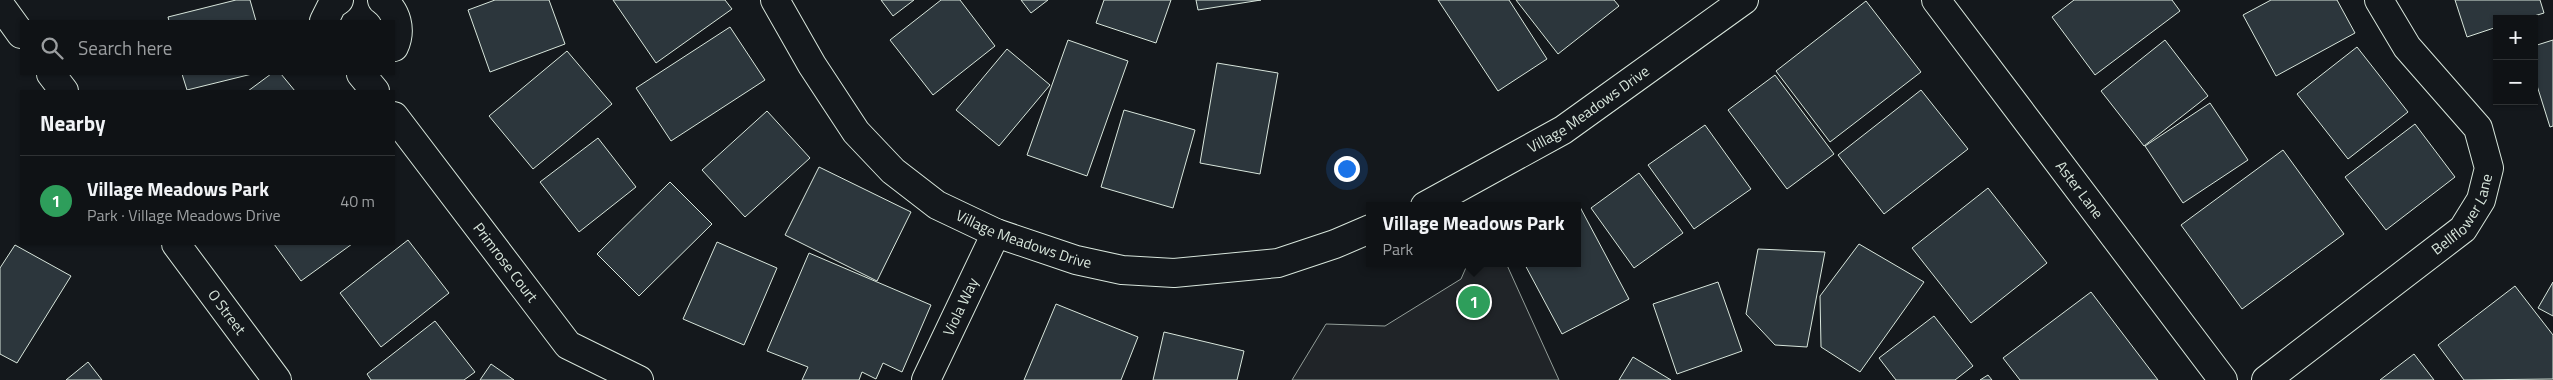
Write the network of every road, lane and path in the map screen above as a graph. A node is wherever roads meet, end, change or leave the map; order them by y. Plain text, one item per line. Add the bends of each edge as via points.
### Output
1 (339, 0) edge
2 (382, 0) edge
3 (775, 0) edge
4 (1744, 0) edge
5 (1936, 0) edge
6 (2379, 0) edge
7 (0, 5) edge
8 (324, 20) edge
9 (20, 33) edge
10 (395, 42) edge
11 (52, 75) edge
12 (362, 75) edge
13 (63, 90) edge
14 (373, 90) edge
15 (395, 117) edge
16 (1432, 202) edge
17 (1366, 231) edge
18 (996, 233) junction
19 (177, 245) edge
20 (277, 380) edge
21 (639, 380) edge
22 (926, 380) edge
23 (2223, 380) edge
24 (2266, 380) edge

1 - 8 street via 332,5
2 - 10 street via 395,15 398,28
3 - 18 street, Village Meadows Drive via 856,132 893,171 937,205
4 - 16 street, Village Meadows Drive via 1563,130
5 - 23 street, Aster Lane
6 - 24 street, Bellflower Lane via 2407,47 2478,128 2489,168 2481,200 2463,229
7 - 9 street
11 - 13 street
12 - 14 street
15 - 21 street, Primrose Court via 568,345
17 - 18 street, Village Meadows Drive via 1278,263 1174,273 1122,270 1076,260
18 - 22 street, Viola Way
19 - 20 street, O Street

